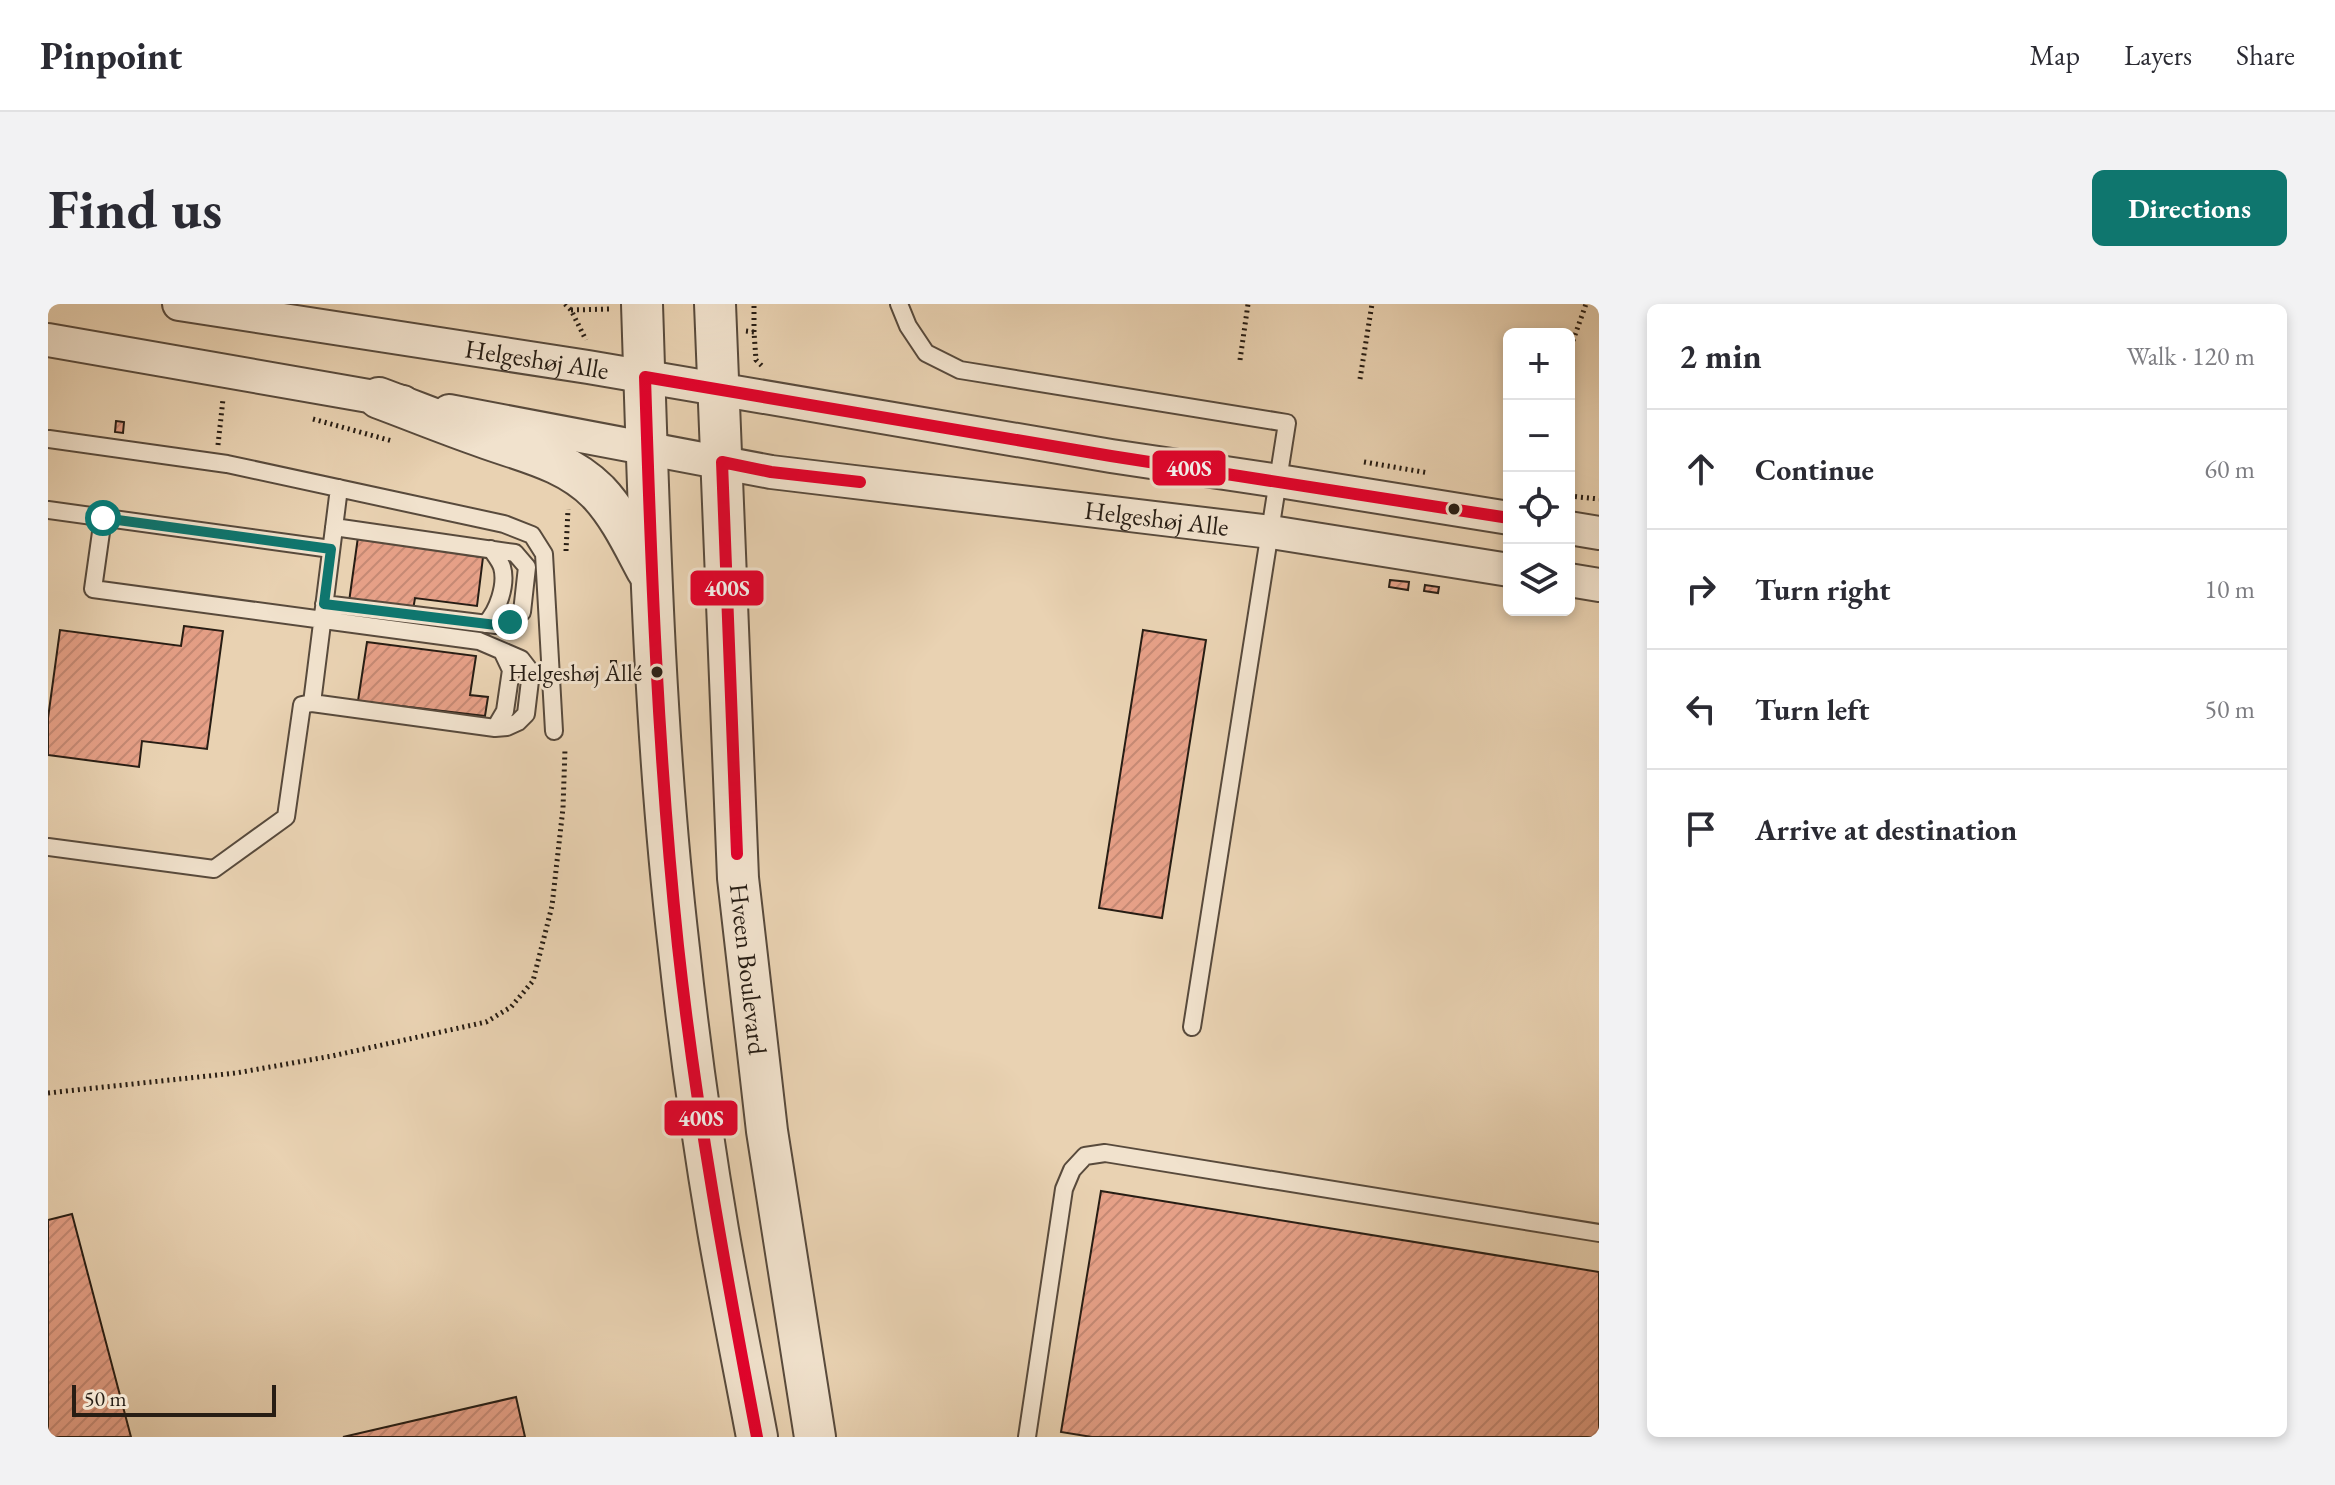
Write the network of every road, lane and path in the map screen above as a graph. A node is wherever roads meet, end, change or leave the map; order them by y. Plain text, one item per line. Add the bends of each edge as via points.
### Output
1 (179, 304) edge
2 (565, 304) edge
3 (642, 304) edge
4 (715, 304) edge
5 (754, 304) edge
6 (899, 304) edge
7 (1248, 304) edge
8 (1372, 304) edge
9 (1586, 304) edge
10 (571, 310) dead end
11 (754, 332) dead end
12 (1575, 335) edge
13 (48, 340) edge
14 (1240, 360) dead end
15 (645, 377) junction
16 (1360, 379) dead end
17 (719, 390) junction
18 (212, 397) dead end
19 (379, 398) junction
20 (223, 399) junction
21 (237, 401) dead end
22 (306, 416) dead end
23 (220, 428) dead end
24 (49, 439) edge
25 (403, 443) dead end
26 (647, 449) junction
27 (722, 462) junction
28 (1279, 481) junction
29 (339, 488) junction
30 (1575, 497) edge
31 (1599, 499) edge
32 (570, 500) dead end
33 (48, 510) edge
34 (1503, 517) edge
35 (103, 518) junction
36 (334, 527) junction
37 (1575, 529) edge
38 (1271, 532) junction
39 (1599, 533) edge
40 (331, 549) junction
41 (491, 549) junction
42 (566, 560) dead end
43 (1503, 569) edge
44 (650, 575) junction
45 (1575, 581) edge
46 (1599, 585) edge
47 (324, 604) junction
48 (322, 622) junction
49 (485, 624) junction
50 (312, 703) junction
51 (560, 734) joint
52 (48, 847) edge
53 (1192, 1027) dead end
54 (48, 1093) edge
55 (1599, 1233) edge
56 (757, 1437) edge
57 (815, 1437) edge
58 (1027, 1437) edge

1 - 15 street, Helgeshøj Alle
2 - 10 path
3 - 15 street
4 - 17 street, Hveen Boulevard
5 - 11 path
6 - 28 lane via 926,353 960,370 1287,423
7 - 14 path
8 - 16 path
9 - 12 path
13 - 19 street, Helgeshøj Alle
15 - 17 street, Helgeshøj Alle
15 - 26 street
17 - 27 street, Hveen Boulevard
17 - 28 street, Helgeshøj Alle
18 - 20 path
19 - 26 street, Helgeshøj Alle
19 - 44 street via 563,466 597,491
20 - 21 path
20 - 23 path
22 - 25 path
24 - 29 lane via 227,464
26 - 27 street, Helgeshøj Alle
26 - 44 street
27 - 38 street, Helgeshøj Alle
27 - 57 street, Hveen Boulevard via 738,878 767,1131
28 - 34 street, Helgeshøj Alle
28 - 38 lane
29 - 36 lane
29 - 51 lane via 504,524 532,535 544,554
30 - 31 path
32 - 42 path
33 - 35 lane
35 - 40 lane
35 - 48 lane via 93,589
36 - 40 lane
36 - 41 lane
37 - 39 street
38 - 43 street, Helgeshøj Alle
38 - 53 lane
40 - 47 lane
41 - 49 lane via 503,570 499,606
41 - 49 lane via 515,553 527,567 522,612 503,625
44 - 56 street via 678,947 718,1231
45 - 46 street
47 - 48 lane
47 - 49 lane
48 - 50 lane
48 - 50 lane via 479,641 521,659 531,672 526,714 507,727 495,728
50 - 52 lane via 302,705 286,817 214,869
51 - 54 path via 563,808 552,906 533,981 511,1007 486,1022 319,1059
55 - 58 lane via 1105,1153 1085,1156 1064,1189

